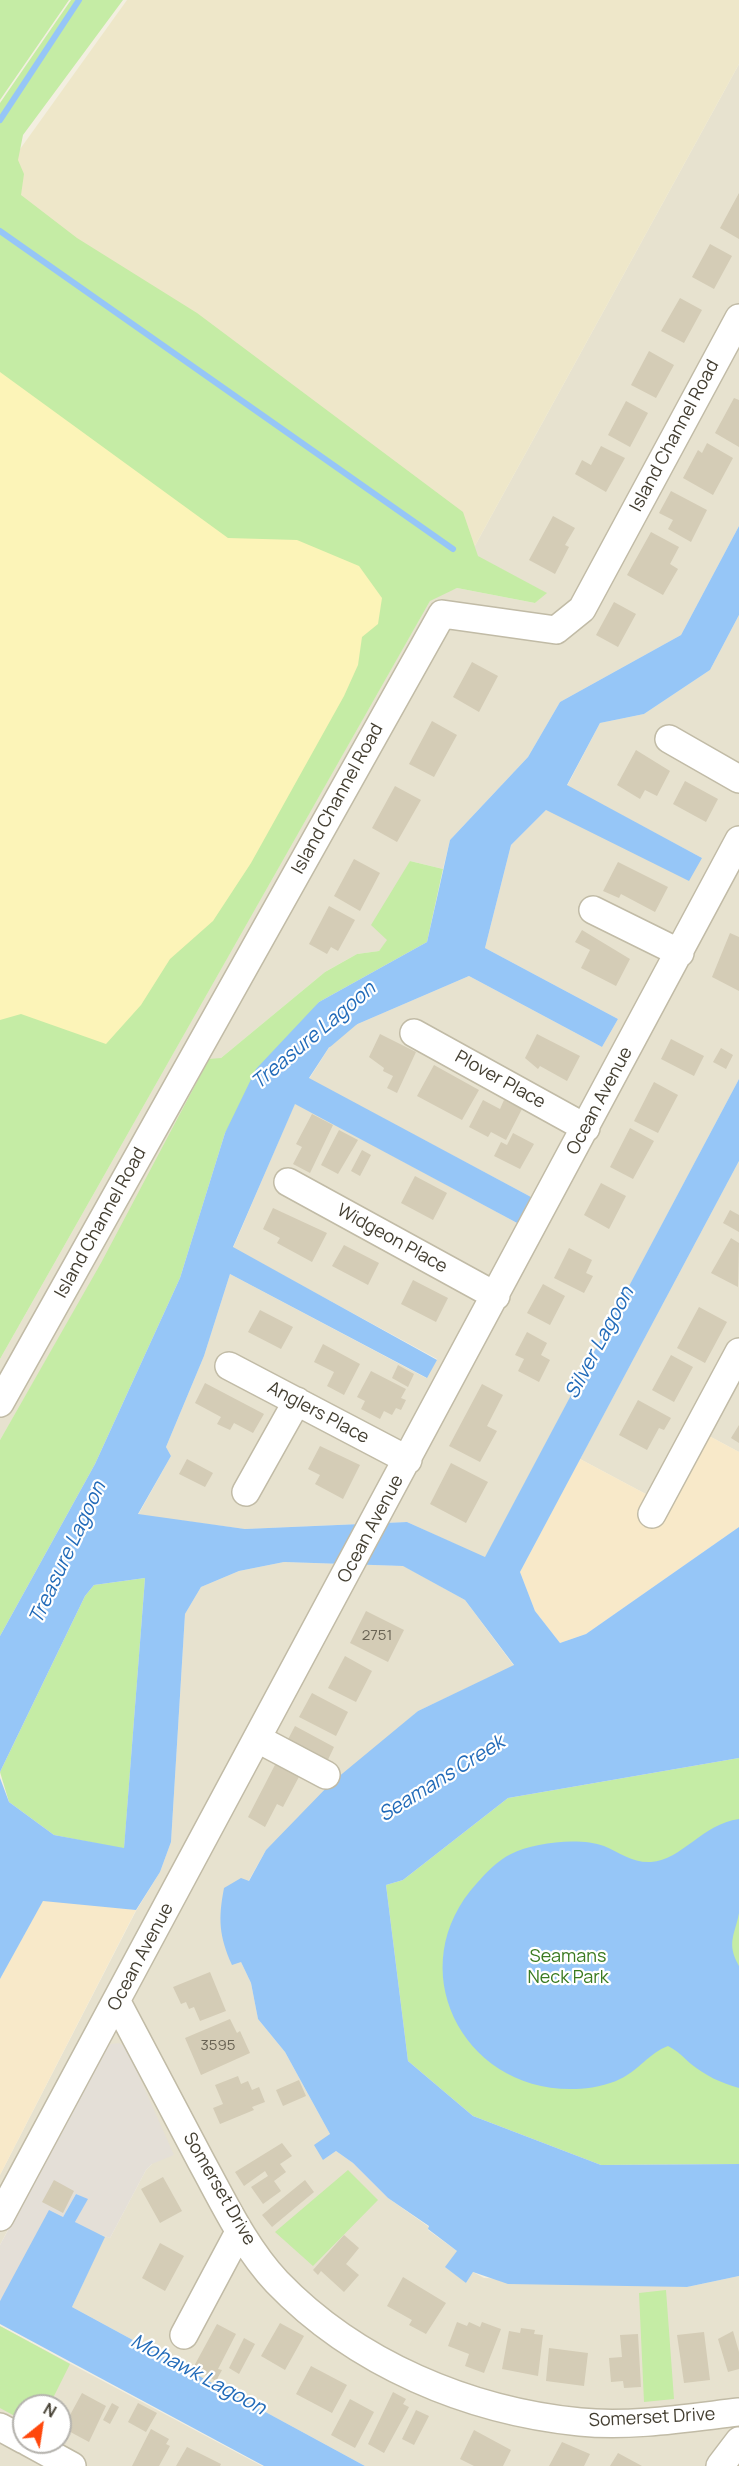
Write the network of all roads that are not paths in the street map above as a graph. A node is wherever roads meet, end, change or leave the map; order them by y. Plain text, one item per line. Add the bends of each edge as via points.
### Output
1 (739, 318) edge
2 (669, 740) dead end
3 (739, 778) edge
4 (739, 840) edge
5 (593, 910) dead end
6 (680, 953) junction
7 (414, 1033) dead end
8 (586, 1128) junction
9 (288, 1182) dead end
10 (496, 1296) junction
11 (739, 1352) edge
12 (229, 1366) dead end
13 (297, 1401) junction
14 (0, 1403) edge
15 (408, 1460) junction
16 (246, 1492) dead end
17 (652, 1514) dead end
18 (258, 1739) junction
19 (326, 1775) dead end
20 (117, 2002) junction
21 (0, 2217) edge
22 (239, 2232) junction
23 (183, 2335) dead end
24 (739, 2412) edge
25 (739, 2441) edge
26 (50, 2454) edge
27 (72, 2466) edge
28 (720, 2466) edge

1 - 14 street, Island Channel Road via 582,609 555,630 442,614
2 - 3 street
4 - 6 street, Ocean Avenue
5 - 6 street
6 - 8 street, Ocean Avenue
7 - 8 street, Plover Place
8 - 10 street, Ocean Avenue
9 - 10 street, Widgeon Place
10 - 15 street, Ocean Avenue
11 - 17 street
12 - 13 street, Anglers Place
13 - 15 street, Anglers Place
13 - 16 street
15 - 18 street, Ocean Avenue
18 - 19 street
18 - 20 street, Ocean Avenue
20 - 21 street, Ocean Avenue
20 - 22 street, Somerset Drive
22 - 23 street
22 - 24 street, Somerset Drive via 276,2281 320,2319 367,2352 440,2390 506,2410 582,2422 651,2421
25 - 28 street
26 - 27 street

